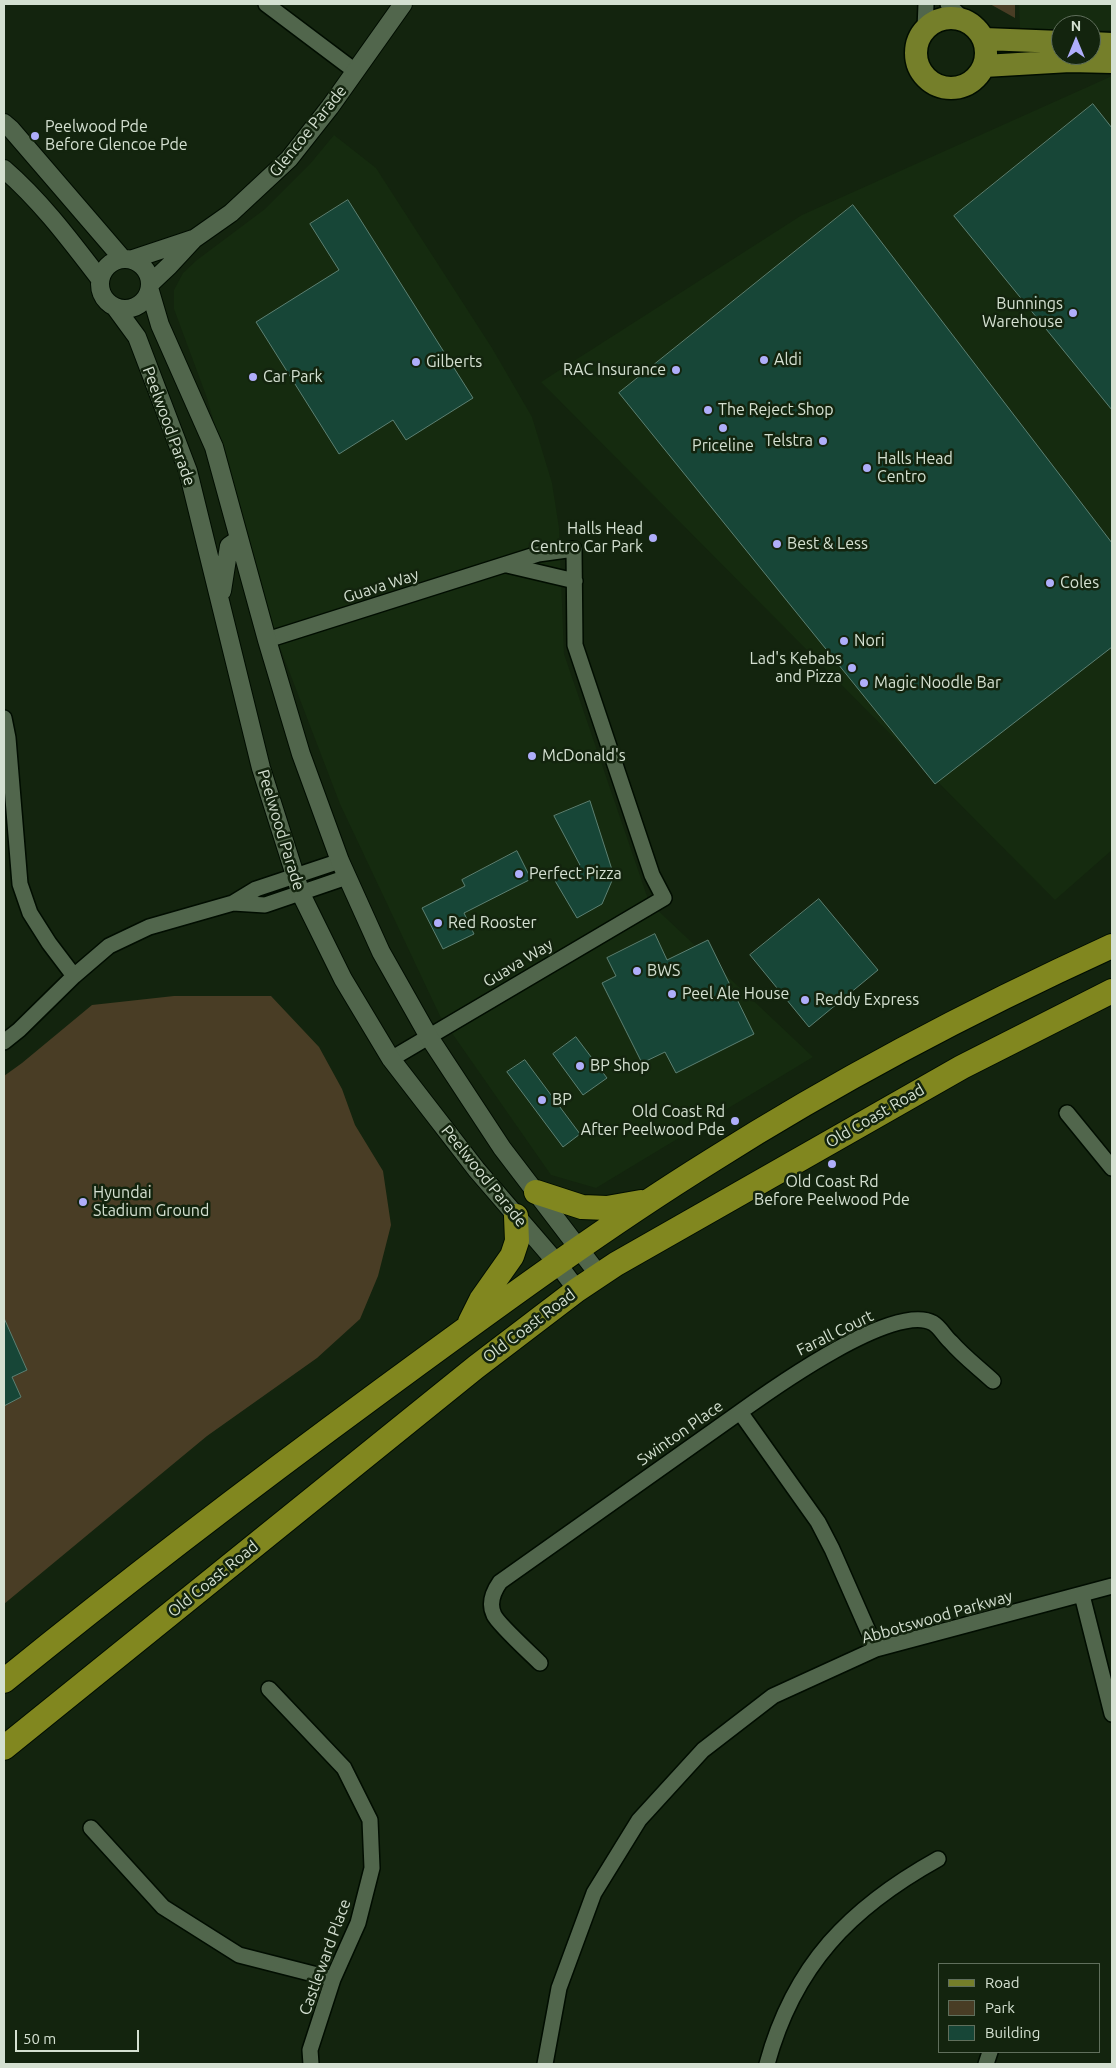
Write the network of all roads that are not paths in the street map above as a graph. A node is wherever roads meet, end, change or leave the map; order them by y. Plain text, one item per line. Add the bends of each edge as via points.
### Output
1 (266, 4) edge
2 (403, 4) edge
3 (926, 4) edge
4 (948, 4) edge
5 (964, 20) junction
6 (926, 29) junction
7 (984, 39) junction
8 (1051, 42) edge
9 (1112, 62) edge
10 (984, 66) junction
11 (355, 71) junction
12 (4, 123) edge
13 (4, 169) edge
14 (194, 239) junction
15 (128, 259) junction
16 (100, 279) junction
17 (150, 287) junction
18 (115, 307) junction
19 (240, 539) junction
20 (505, 565) junction
21 (575, 581) junction
22 (220, 604) junction
23 (267, 640) junction
24 (4, 718) edge
25 (344, 869) junction
26 (294, 876) junction
27 (301, 894) junction
28 (232, 903) junction
29 (1112, 946) edge
30 (74, 976) junction
31 (1112, 991) edge
32 (429, 1037) junction
33 (4, 1042) edge
34 (391, 1059) junction
35 (1067, 1113) dead end
36 (1112, 1168) edge
37 (536, 1192) junction
38 (650, 1201) junction
39 (516, 1216) junction
40 (579, 1247) junction
41 (557, 1263) junction
42 (599, 1275) junction
43 (577, 1290) junction
44 (467, 1328) junction
45 (993, 1381) dead end
46 (740, 1412) junction
47 (1112, 1586) edge
48 (1082, 1596) junction
49 (876, 1649) junction
50 (540, 1663) dead end
51 (4, 1681) edge
52 (268, 1689) dead end
53 (1112, 1714) edge
54 (4, 1748) edge
55 (91, 1828) dead end
56 (938, 1859) dead end
57 (332, 1979) junction
58 (311, 2064) edge
59 (545, 2064) edge
60 (767, 2064) edge

1 - 11 street
2 - 11 street, Glencoe Parade
3 - 6 street
4 - 5 street
5 - 6 main road via 941,19
5 - 7 main road via 976,27
6 - 10 main road via 918,40 918,67 938,86 964,86 976,78
7 - 8 main road
7 - 10 main road via 987,52
9 - 10 main road
11 - 14 street, Glencoe Parade via 288,159 231,213
12 - 15 street
13 - 16 street via 26,188
14 - 15 street, Glencoe Parade
14 - 17 street, Glencoe Parade
15 - 16 street via 114,260 107,265
15 - 17 street via 145,267
16 - 18 street via 102,296
17 - 18 street via 140,305
17 - 19 street, Peelwood Parade via 160,325 214,447
18 - 22 street, Peelwood Parade via 137,337 188,471
19 - 22 street via 228,546
19 - 23 street, Peelwood Parade
20 - 21 street
20 - 21 street, Guava Way via 538,554 574,549
20 - 23 street, Guava Way
21 - 32 street, Guava Way via 576,645 652,875 664,898
22 - 26 street, Peelwood Parade via 261,768
23 - 25 street, Peelwood Parade via 301,754
24 - 30 street via 20,884 30,913
25 - 26 street
25 - 27 street
25 - 32 street, Peelwood Parade via 381,952
26 - 27 street, Peelwood Parade
26 - 28 street via 256,889
27 - 28 street via 265,905
27 - 34 street, Peelwood Parade via 343,979
28 - 30 street via 150,927 109,946
29 - 38 highway, Old Coast Road via 945,1026 712,1160
30 - 33 street
31 - 42 highway, Old Coast Road via 953,1072
32 - 34 street, Guava Way
32 - 37 street, Peelwood Parade via 502,1148
34 - 39 street, Peelwood Parade
35 - 36 street
37 - 38 highway via 582,1207 607,1208
37 - 40 street, Peelwood Parade
38 - 40 highway, Old Coast Road
39 - 41 street, Peelwood Parade
39 - 44 highway via 517,1241 512,1256 481,1300
40 - 41 highway, Old Coast Road
40 - 42 street, Peelwood Parade
41 - 43 street, Peelwood Parade
41 - 44 highway, Old Coast Road
42 - 43 highway, Old Coast Road
43 - 54 highway, Old Coast Road via 476,1367
44 - 51 highway, Old Coast Road via 236,1498
45 - 46 street, Farall Court via 933,1322 917,1319 898,1322 850,1342 801,1369
46 - 49 street, Swinton Place via 818,1522
46 - 50 street, Swinton Place via 500,1582 493,1592 494,1616
47 - 48 street, Abbotswood Parkway
48 - 49 street, Abbotswood Parkway
48 - 53 street
49 - 59 street, Abbotswood Parkway via 773,1696 703,1750 640,1820 594,1893 559,1988
52 - 57 street, Castleward Place via 344,1768 370,1820 372,1868 358,1923
55 - 57 street via 163,1907 238,1955
56 - 60 street via 902,1879 850,1920 818,1955 793,1994 776,2032
57 - 58 street, Castleward Place via 310,2050

